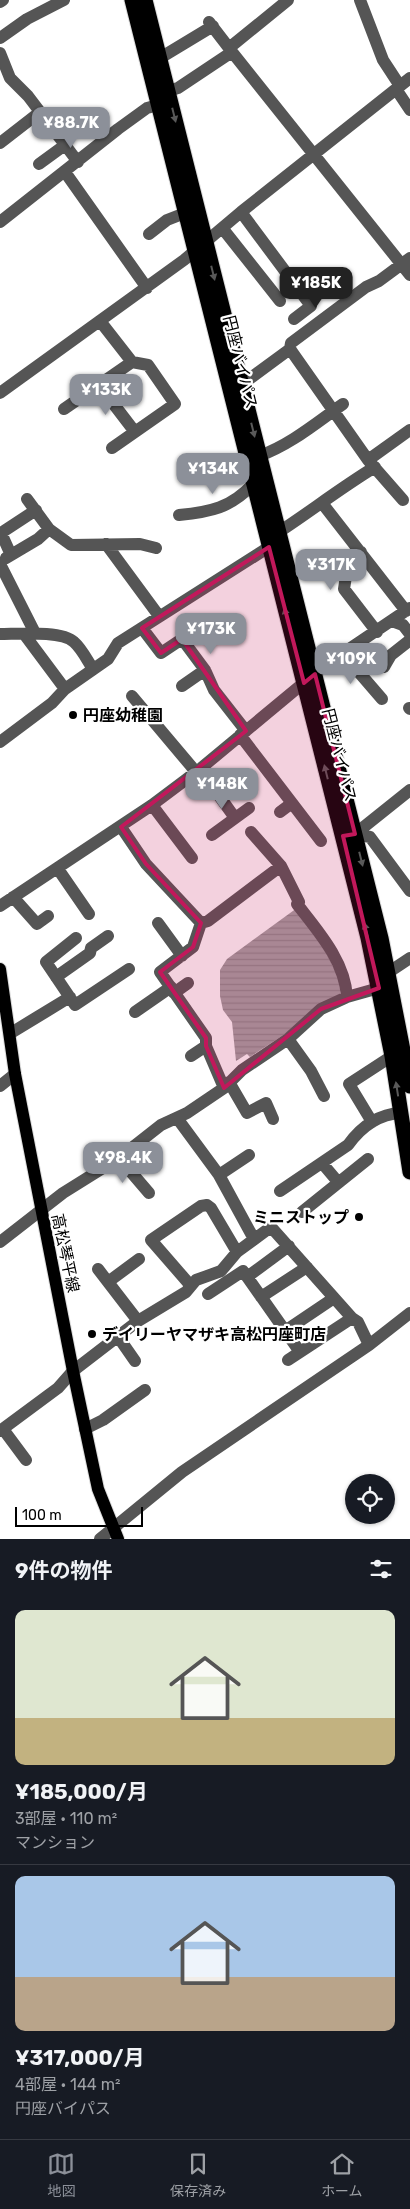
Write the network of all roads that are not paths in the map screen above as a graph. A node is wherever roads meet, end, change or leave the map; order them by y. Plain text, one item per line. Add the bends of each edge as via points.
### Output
1 (64, 0) edge
2 (132, 0) edge
3 (145, 0) edge
4 (288, 0) edge
5 (360, 0) edge
6 (0, 38) edge
7 (231, 50) junction
8 (0, 53) edge
9 (160, 58) junction
10 (402, 84) edge
11 (168, 91) junction
12 (158, 105) junction
13 (410, 110) edge
14 (40, 112) junction
15 (0, 143) edge
16 (65, 144) junction
17 (316, 154) junction
18 (78, 162) junction
19 (39, 164) dead end
20 (65, 172) junction
21 (241, 212) junction
22 (185, 213) junction
23 (0, 222) edge
24 (223, 229) junction
25 (150, 234) dead end
26 (201, 247) junction
27 (406, 261) edge
28 (410, 275) edge
29 (147, 288) junction
30 (280, 301) dead end
31 (294, 319) dead end
32 (100, 321) junction
33 (290, 349) junction
34 (132, 362) junction
35 (99, 384) junction
36 (241, 385) junction
37 (0, 393) edge
38 (338, 407) junction
39 (64, 409) dead end
40 (410, 430) edge
41 (135, 432) junction
42 (112, 448) dead end
43 (259, 456) junction
44 (372, 463) junction
45 (253, 484) junction
46 (27, 499) dead end
47 (403, 500) dead end
48 (322, 503) junction
49 (36, 510) junction
50 (179, 515) dead end
51 (49, 529) junction
52 (279, 532) junction
53 (106, 544) junction
54 (269, 547) junction
55 (156, 548) dead end
56 (361, 552) junction
57 (12, 555) junction
58 (0, 563) edge
59 (408, 610) edge
60 (159, 616) junction
61 (392, 621) junction
62 (142, 628) junction
63 (377, 632) junction
64 (0, 634) edge
65 (29, 634) junction
66 (410, 634) edge
67 (410, 640) edge
68 (347, 652) junction
69 (384, 667) dead end
70 (93, 668) junction
71 (205, 670) junction
72 (309, 678) junction
73 (182, 686) dead end
74 (65, 688) junction
75 (132, 696) dead end
76 (382, 699) dead end
77 (243, 733) junction
78 (0, 742) edge
79 (198, 770) junction
80 (410, 790) edge
81 (292, 803) junction
82 (152, 805) junction
83 (249, 808) dead end
84 (280, 812) dead end
85 (235, 818) junction
86 (121, 827) junction
87 (251, 832) dead end
88 (212, 835) dead end
89 (349, 835) junction
90 (321, 841) dead end
91 (192, 858) dead end
92 (281, 866) junction
93 (58, 869) junction
94 (410, 891) edge
95 (13, 897) junction
96 (0, 906) edge
97 (90, 914) dead end
98 (48, 916) dead end
99 (158, 923) dead end
100 (201, 923) junction
101 (108, 936) dead end
102 (76, 938) dead end
103 (182, 956) junction
104 (410, 958) edge
105 (0, 968) edge
106 (128, 969) dead end
107 (389, 972) junction
108 (56, 977) junction
109 (188, 983) dead end
110 (379, 988) junction
111 (173, 990) junction
112 (70, 997) junction
113 (347, 997) junction
114 (135, 1012) dead end
115 (10, 1033) junction
116 (288, 1039) junction
117 (206, 1046) junction
118 (191, 1056) dead end
119 (392, 1056) junction
120 (15, 1074) junction
121 (226, 1085) junction
122 (0, 1086) edge
123 (410, 1086) edge
124 (324, 1096) dead end
125 (401, 1113) junction
126 (177, 1118) junction
127 (273, 1119) dead end
128 (372, 1122) junction
129 (250, 1155) dead end
130 (118, 1158) junction
131 (368, 1159) dead end
132 (322, 1163) junction
133 (410, 1172) edge
134 (218, 1175) junction
135 (338, 1182) junction
136 (280, 1192) dead end
137 (149, 1193) dead end
138 (40, 1210) junction
139 (302, 1212) dead end
140 (254, 1239) junction
141 (0, 1242) edge
142 (289, 1246) junction
143 (237, 1252) junction
144 (140, 1260) dead end
145 (307, 1267) junction
146 (98, 1269) dead end
147 (247, 1277) junction
148 (108, 1282) junction
149 (191, 1286) junction
150 (208, 1294) dead end
151 (262, 1297) junction
152 (334, 1298) junction
153 (410, 1313) edge
154 (352, 1318) junction
155 (138, 1321) junction
156 (285, 1331) junction
157 (119, 1338) junction
158 (369, 1345) junction
159 (300, 1352) junction
160 (288, 1360) dead end
161 (135, 1361) dead end
162 (73, 1371) junction
163 (145, 1390) dead end
164 (86, 1429) junction
165 (2, 1430) edge
166 (26, 1460) dead end
167 (115, 1533) edge
168 (100, 1539) edge

1 - 6 street via 27,19
2 - 12 highway, 円座バイパス
3 - 9 highway, 円座バイパス
4 - 7 street
5 - 10 street via 383,60
7 - 9 street via 211,24
7 - 11 street via 178,88
7 - 17 street
8 - 14 street via 10,78
9 - 11 highway, 円座バイパス
10 - 13 street
10 - 17 street
11 - 12 highway
11 -> 26 highway, 円座バイパス
12 - 18 street via 147,108
12 - 22 highway, 円座バイパス
14 - 15 street
14 - 16 street
16 - 18 street
16 - 19 street
17 - 21 street
17 - 27 street
18 - 20 street
20 - 23 street
20 - 29 street
21 - 24 street
21 - 31 street via 311,306
22 - 25 street via 167,220
22 - 26 highway, 円座バイパス
24 - 26 street
24 - 30 street
26 - 29 street
26 -> 36 highway, 円座バイパス
26 - 45 highway, 円座バイパス
27 - 28 street
27 - 33 street via 366,287 291,344
29 - 32 street
32 - 34 street
32 - 37 street
33 - 36 street
33 - 38 street
34 - 35 street
34 - 41 street via 148,365 175,404
35 - 39 street
35 - 41 street
36 -> 43 highway, 円座バイパス
38 - 43 street via 301,435
38 - 44 street
40 - 44 street
41 - 42 street
43 - 52 highway, 円座バイパス
44 - 47 street
44 - 48 street
45 - 50 street via 242,496 213,511
45 - 54 highway, 円座バイパス
46 - 49 street
48 - 52 street
48 - 56 street
49 - 51 street
49 - 57 street via 4,531 2,535
51 - 53 street via 71,545
51 - 57 street
52 - 72 highway, 円座バイパス
53 - 55 street via 140,544
53 - 60 street
54 - 60 street
72 -> 54 highway, 円座バイパス
56 - 59 street
56 - 63 street via 344,564 344,590
57 - 58 street
58 - 65 street
59 - 61 street
60 - 62 street
61 - 63 street
61 - 66 street via 403,625
62 - 70 street via 118,643 108,659
62 - 71 street via 161,653 182,639
63 - 68 street
64 - 65 street
65 - 70 street via 67,638 74,642
65 - 74 street
67 - 69 street via 391,655
68 - 72 street
68 - 76 street via 357,670
70 - 74 street
71 - 73 street
71 - 77 street via 214,690
72 - 77 street
72 - 89 highway, 円座バイパス
74 - 78 street via 52,703
75 - 79 street
77 - 79 street
77 - 81 street
79 - 82 street
79 - 85 street
80 - 89 street
81 - 84 street
81 - 90 street
82 - 86 street
82 - 91 street
83 - 85 street
85 - 88 street
86 - 93 street
86 - 100 street via 146,864
87 - 92 street
89 - 94 street via 370,837
89 -> 107 highway, 円座バイパス
110 -> 89 highway, 円座バイパス
92 - 100 street
92 - 113 street via 297,904 334,956 346,983
93 - 95 street
93 - 97 street
95 - 96 street
95 - 98 street via 37,924
99 - 103 street
100 - 103 street via 193,947
101 - 108 street
102 - 108 street via 46,962
103 - 111 street via 160,972
104 - 107 street
105 - 115 main road, 高松琴平線
106 - 112 street via 75,1005
107 - 110 street
107 - 123 highway, 円座バイパス
108 - 112 street
109 - 111 street
110 - 113 street
110 - 119 highway, 円座バイパス
111 - 114 street
111 - 117 street via 206,1038
112 - 115 street
113 - 116 street via 321,1009
115 - 120 main road, 高松琴平線
116 - 121 street via 242,1070
116 - 124 street
117 - 118 street
117 - 121 street
125 -> 119 highway, 円座バイパス
119 - 128 street via 349,1084
120 - 122 street
120 - 138 main road, 高松琴平線
121 - 126 street
121 - 127 street via 247,1112 266,1104
125 - 128 street via 389,1114
125 - 133 highway, 円座バイパス
126 - 130 street via 161,1124
126 - 134 street
128 - 132 street via 348,1145
129 - 134 street
130 - 137 street
130 - 138 street
131 - 135 street
132 - 135 street
132 - 136 street
134 - 140 street
135 - 139 street
138 - 141 street
138 - 162 main road, 高松琴平線
140 - 142 street via 271,1227
140 - 143 street
142 - 145 street
142 - 147 street
143 - 149 street via 221,1271 196,1280
143 - 149 street via 206,1204 151,1240
144 - 148 street
145 - 151 street
145 - 152 street
146 - 148 street
147 - 150 street via 243,1271
147 - 151 street
148 - 155 street
149 - 155 street
151 - 156 street
152 - 154 street
152 - 156 street
153 - 158 street
154 - 158 street via 358,1322
154 - 159 street
155 - 157 street
156 - 159 street
157 - 161 street
157 - 162 street
158 - 167 street via 182,1472
159 - 160 street
162 - 164 main road, 高松琴平線
162 - 165 street via 58,1388
163 - 164 street
164 - 167 main road, 高松琴平線 via 98,1489
165 - 166 street
167 - 168 street

